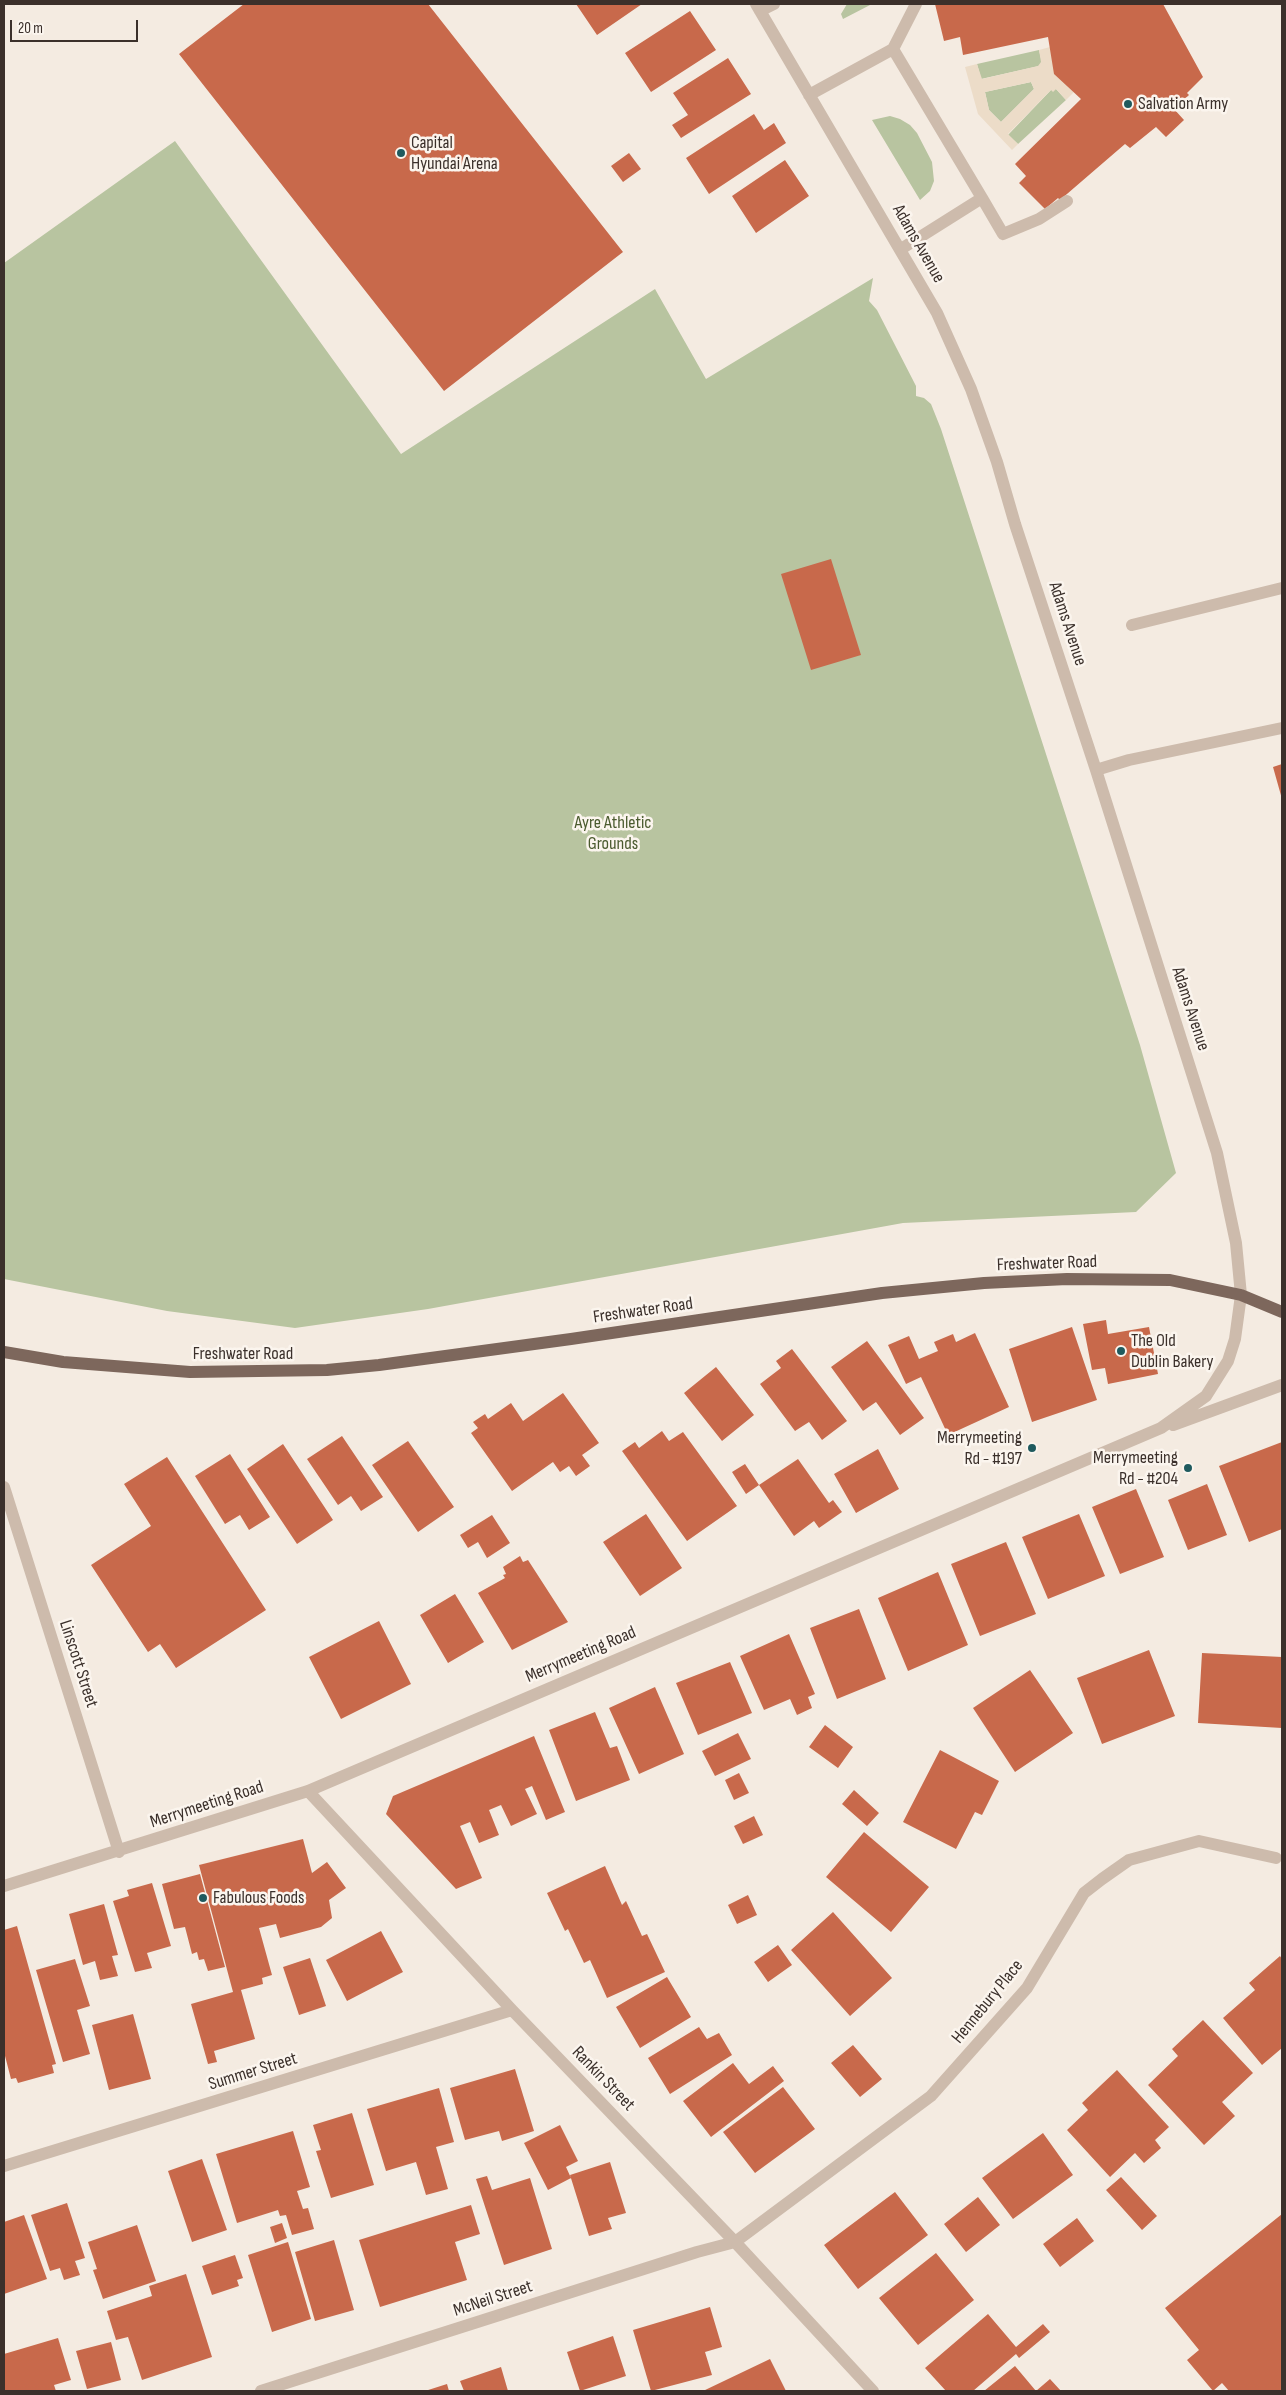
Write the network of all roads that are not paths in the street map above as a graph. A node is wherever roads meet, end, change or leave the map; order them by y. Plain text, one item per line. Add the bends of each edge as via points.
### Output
1 (774, 4) edge
2 (916, 4) edge
3 (758, 7) edge
4 (893, 50) junction
5 (809, 95) junction
6 (982, 198) junction
7 (1066, 201) dead end
8 (901, 249) junction
9 (1282, 588) edge
10 (1132, 625) dead end
11 (1282, 728) edge
12 (1096, 770) junction
13 (1241, 1295) junction
14 (1282, 1312) edge
15 (4, 1352) edge
16 (1282, 1385) edge
17 (1161, 1428) junction
18 (4, 1487) edge
19 (308, 1791) junction
20 (119, 1852) junction
21 (1276, 1858) dead end
22 (4, 1886) edge
23 (512, 2010) junction
24 (4, 2166) edge
25 (735, 2242) junction
26 (261, 2391) edge
27 (873, 2391) edge

1 - 3 street
2 - 4 street
3 - 5 street, Adams Avenue
4 - 5 street
4 - 6 street
5 - 8 street, Adams Avenue
6 - 7 street via 1003,234 1039,220
6 - 8 street
8 - 12 street, Adams Avenue via 937,313 970,389 997,462
9 - 10 street
11 - 12 street
12 - 13 street, Adams Avenue via 1217,1153 1236,1243
13 - 14 main road, Freshwater Road
13 - 15 main road, Freshwater Road via 1170,1280 1067,1279 984,1284 882,1293 571,1339 327,1370 190,1372 62,1362
13 - 17 street, Merrymeeting Road via 1228,1361 1206,1396
16 - 17 street, Merrymeeting Road
17 - 19 street, Merrymeeting Road
18 - 20 street, Linscott Street
19 - 20 street, Merrymeeting Road
19 - 23 street, Rankin Street
20 - 22 street, Merrymeeting Road
21 - 25 street, Hennebury Place via 1199,1841 1129,1860 1102,1879 1084,1893 1027,1988 931,2096
23 - 24 street, Summer Street
23 - 25 street, Rankin Street
25 - 26 street, McNeil Street
25 - 27 street, Rankin Street

